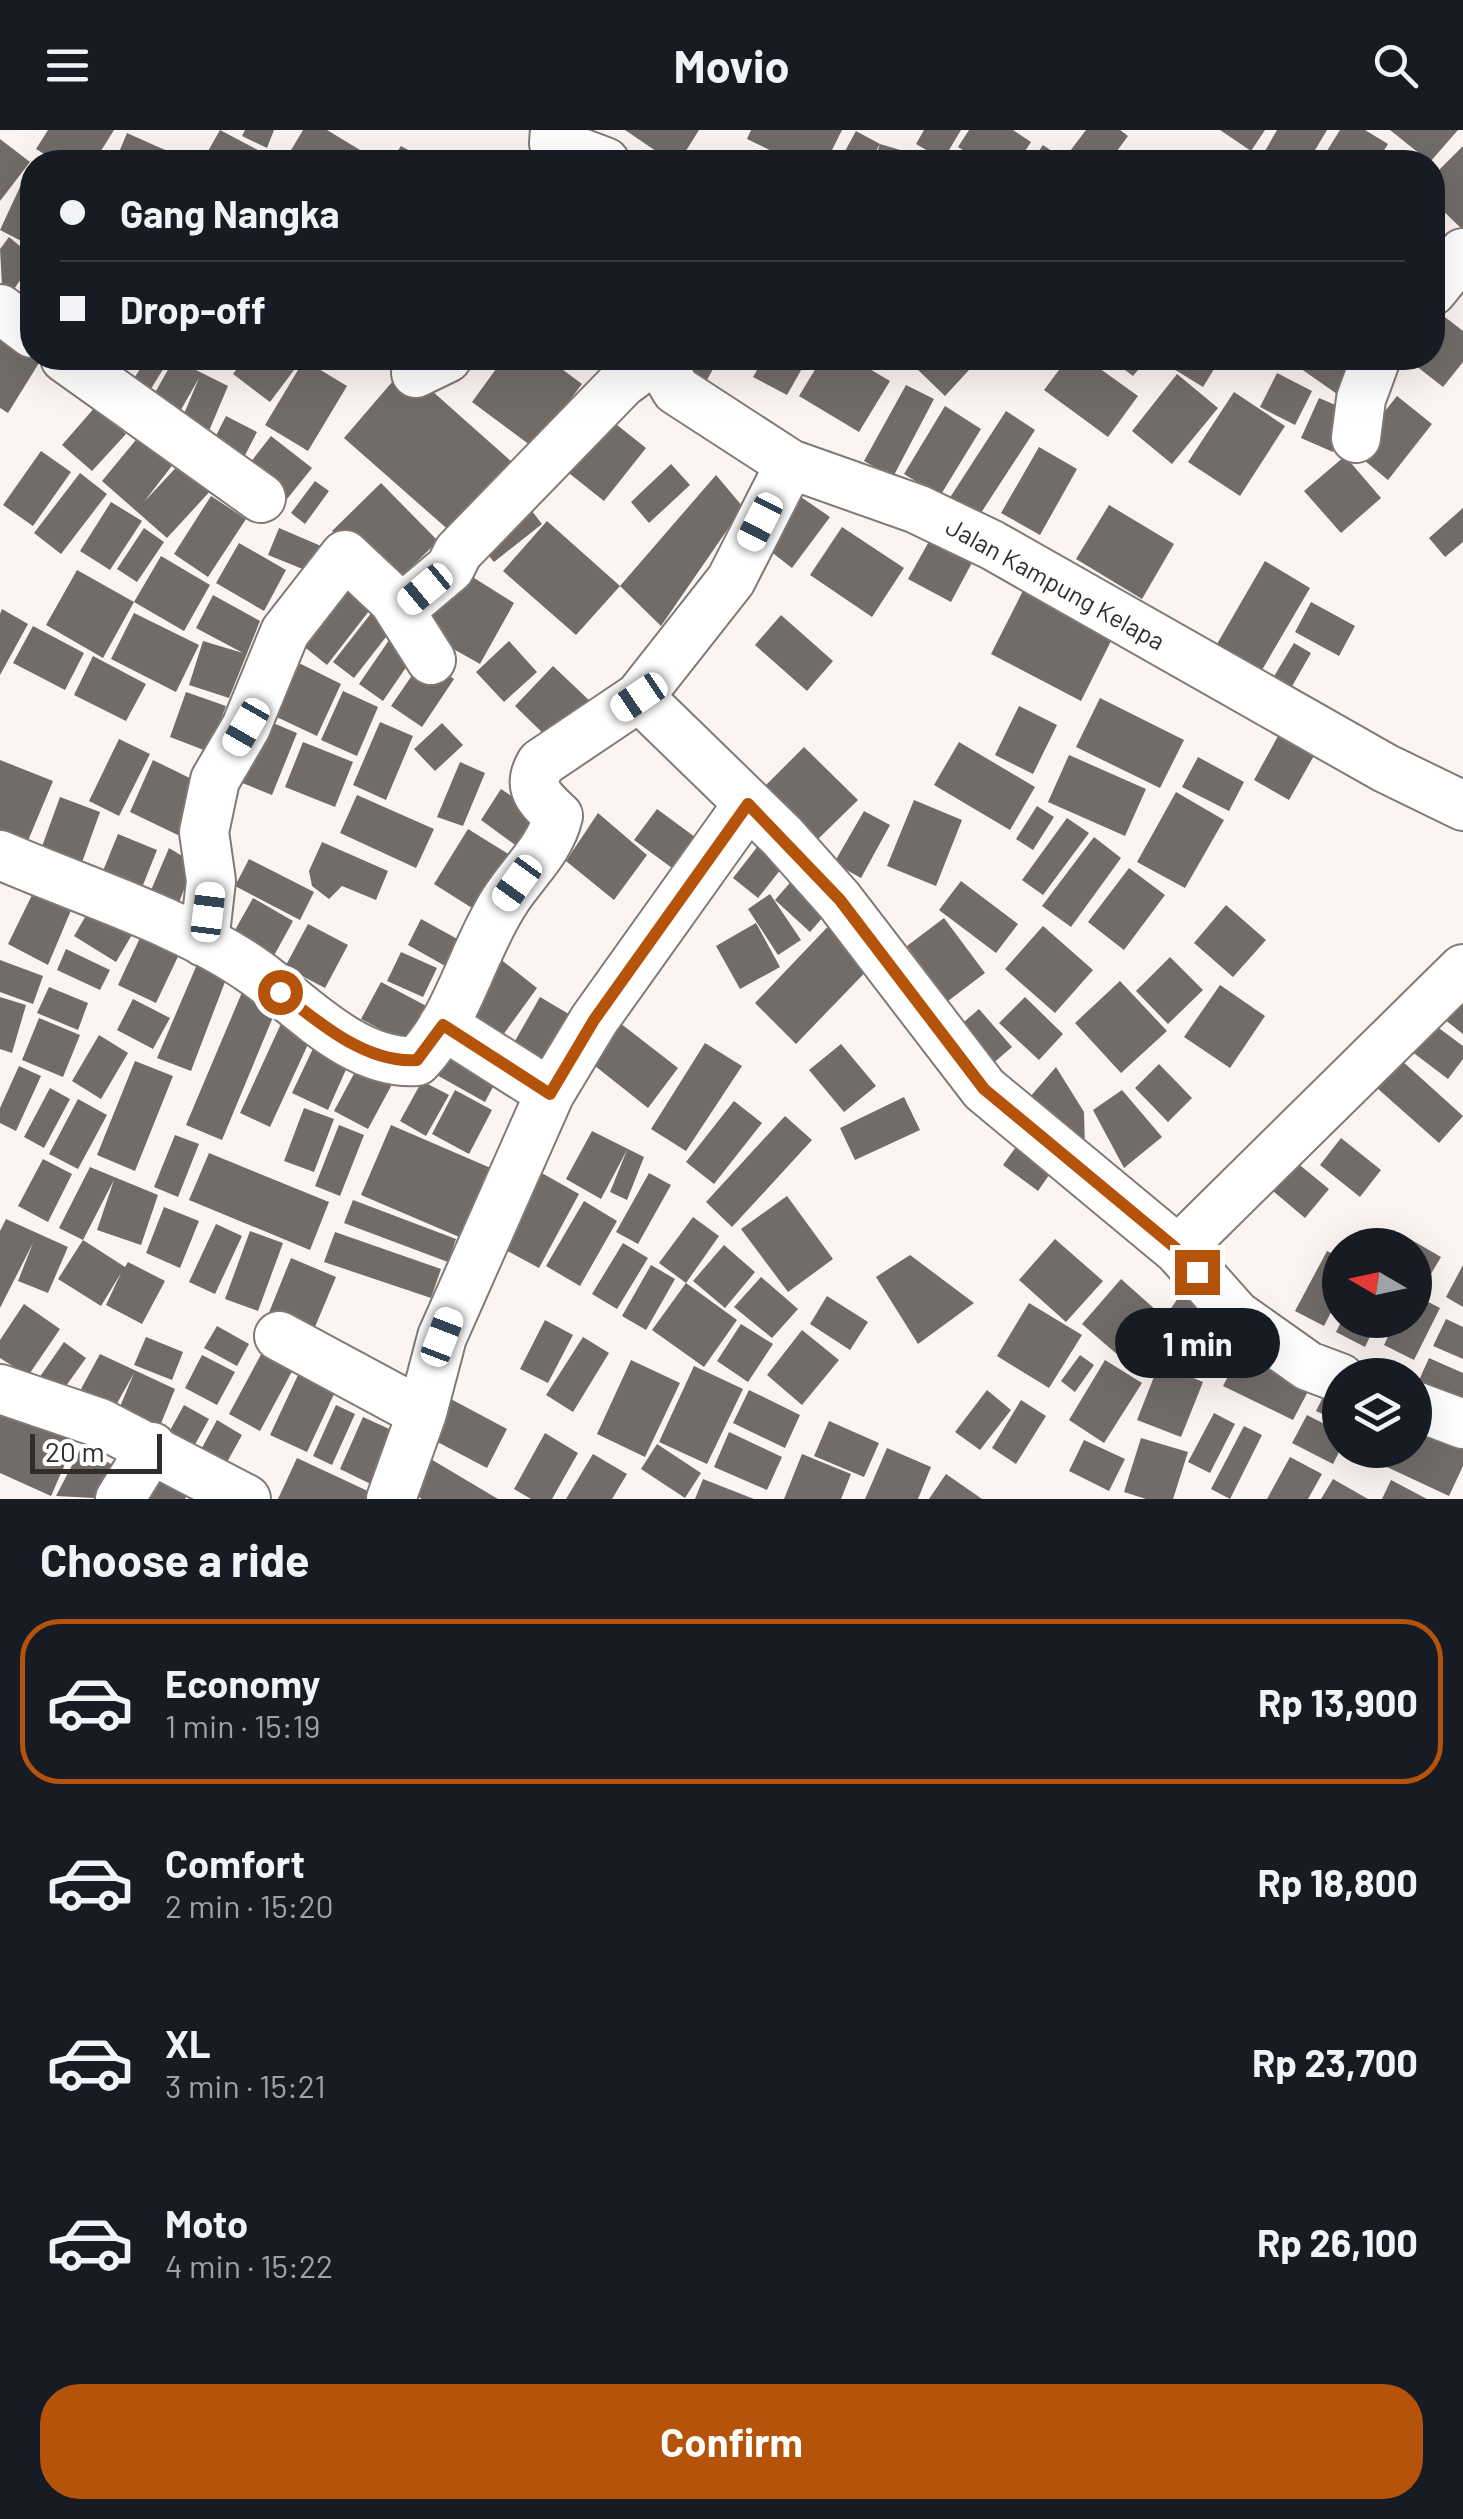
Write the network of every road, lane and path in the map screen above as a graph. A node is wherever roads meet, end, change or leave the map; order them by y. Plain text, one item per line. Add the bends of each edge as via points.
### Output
1 (543, 141) edge
2 (570, 150) edge
3 (1463, 254) edge
4 (1445, 275) edge
5 (83, 370) edge
6 (639, 370) edge
7 (665, 370) edge
8 (1372, 370) edge
9 (1356, 438) dead end
10 (790, 464) junction
11 (261, 498) dead end
12 (400, 610) junction
13 (431, 660) dead end
14 (639, 697) junction
15 (748, 804) junction
16 (1463, 806) edge
17 (0, 856) edge
18 (204, 942) junction
19 (1463, 969) edge
20 (443, 1025) junction
21 (550, 1094) junction
22 (1178, 1250) junction
23 (279, 1336) dead end
24 (1322, 1371) edge
25 (0, 1389) edge
26 (1432, 1412) edge
27 (422, 1413) junction
28 (1463, 1424) edge
29 (152, 1447) junction
30 (120, 1499) edge
31 (246, 1499) edge
32 (391, 1499) edge

1 - 2 street
3 - 4 street
5 - 11 street
6 - 12 street via 458,552 450,568
7 - 10 street, Jalan Kampung Kelapa via 676,390
8 - 9 street
10 - 14 street via 731,580
10 - 16 street, Jalan Kampung Kelapa via 980,538
12 - 13 street
12 - 18 street via 345,555 284,632 246,727 215,780 204,832 211,881
14 - 15 street
14 - 20 street via 541,763 532,778 535,794 558,816 554,836 502,904
15 - 21 street via 594,1020
15 - 22 street via 840,900 984,1089
17 - 18 street
18 - 20 street via 365,1051 417,1060
19 - 22 street
20 - 21 street
21 - 27 street via 454,1306
22 - 24 street via 1236,1315
23 - 27 street
25 - 29 street
26 - 28 street
27 - 32 street
29 - 30 street
29 - 31 street

